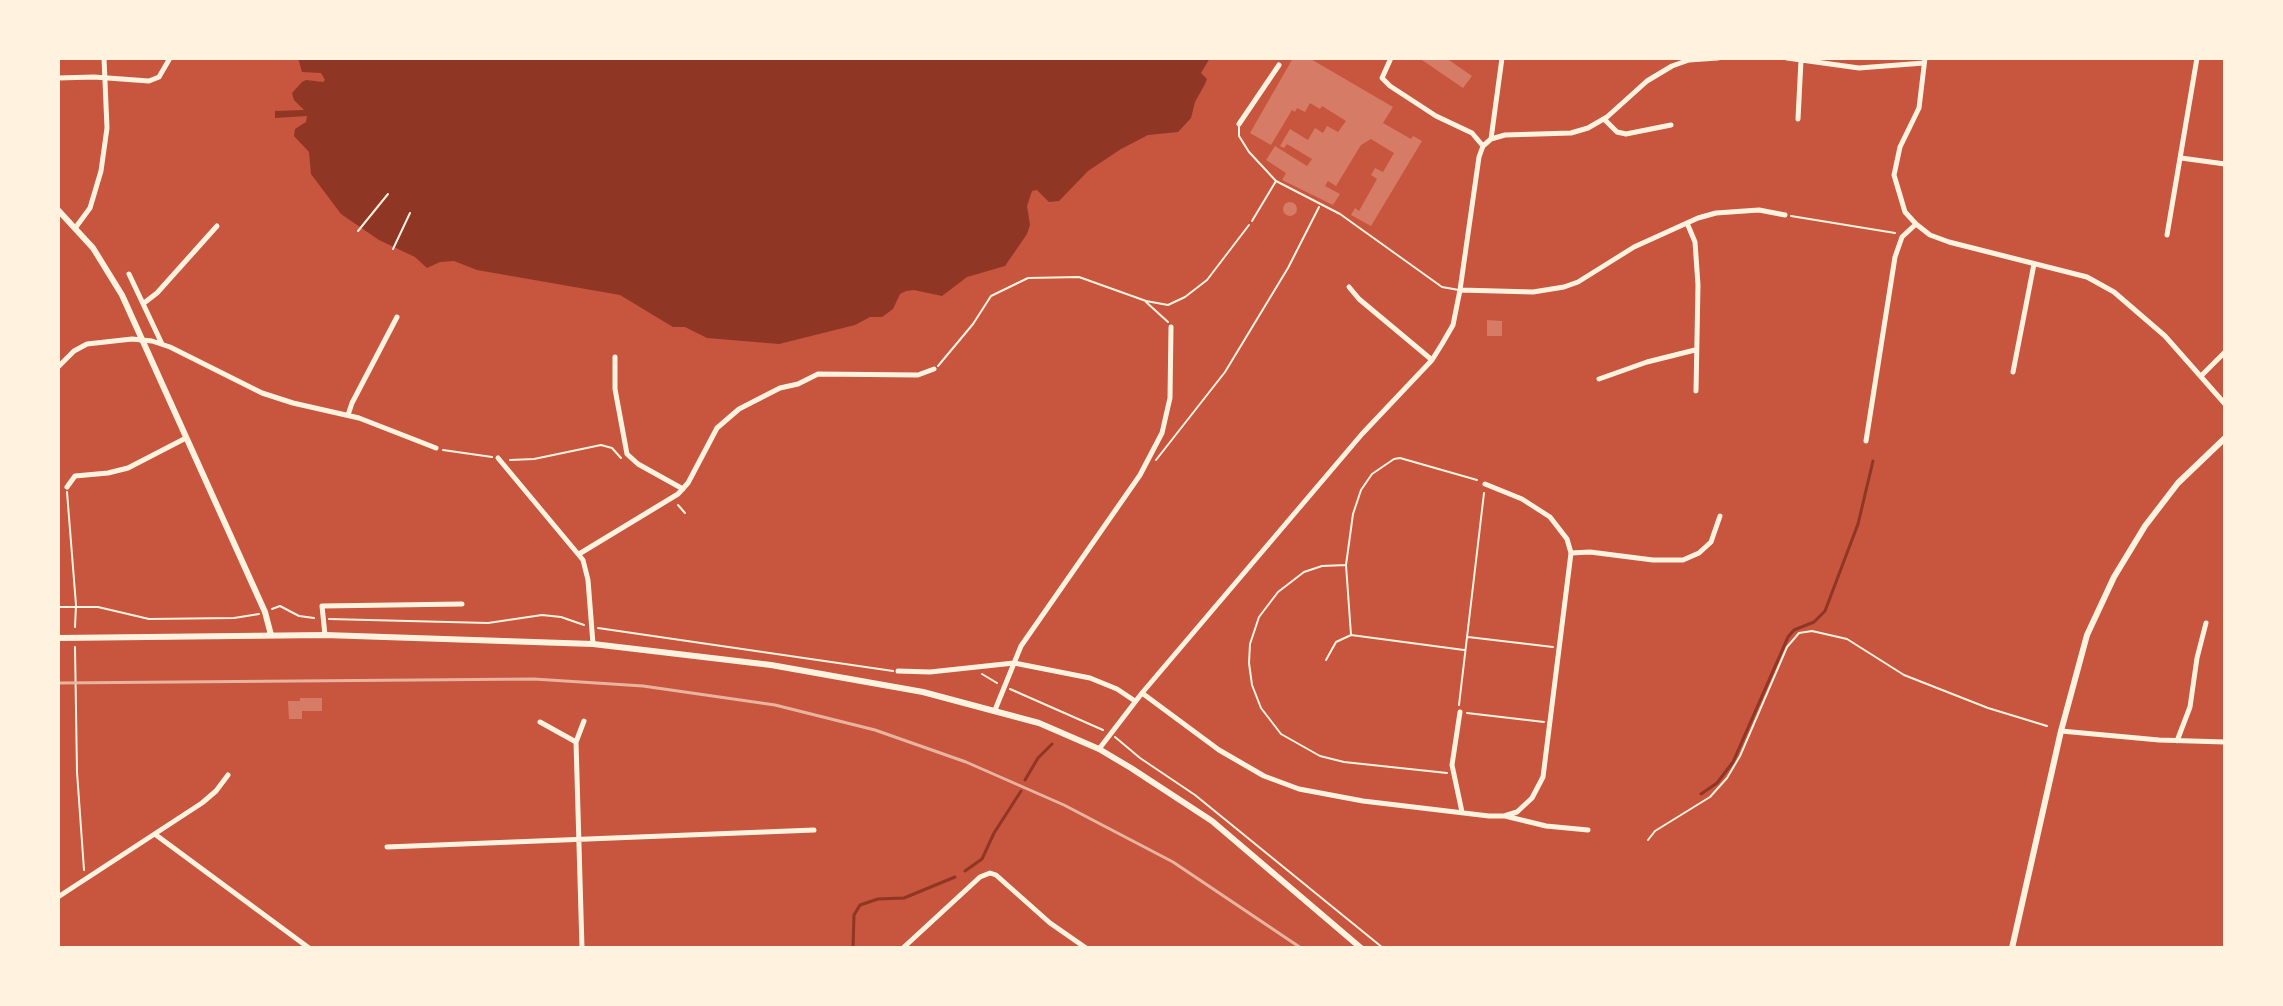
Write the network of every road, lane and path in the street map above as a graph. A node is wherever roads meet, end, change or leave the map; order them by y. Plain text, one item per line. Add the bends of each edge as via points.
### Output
1 (104, 58) edge
2 (170, 58) edge
3 (1391, 58) edge
4 (1502, 58) edge
5 (1701, 58) edge
6 (1718, 58) edge
7 (1787, 58) edge
8 (2197, 58) edge
9 (1801, 60) junction
10 (1925, 61) edge
11 (1279, 65) dead end
12 (58, 78) edge
13 (105, 78) junction
14 (1604, 119) junction
15 (1798, 119) dead end
16 (1239, 124) joint
17 (1671, 125) dead end
18 (1491, 139) junction
19 (1483, 146) junction
20 (2181, 158) junction
21 (2225, 164) edge
22 (1276, 181) junction
23 (388, 194) dead end
24 (1320, 204) junction
25 (58, 210) edge
26 (410, 213) dead end
27 (1785, 215) joint
28 (1252, 221) joint
29 (1687, 223) junction
30 (1916, 224) junction
31 (217, 226) dead end
32 (76, 227) junction
33 (358, 231) dead end
34 (2167, 235) dead end
35 (1902, 237) junction
36 (393, 249) dead end
37 (2034, 264) junction
38 (129, 274) dead end
39 (1349, 287) dead end
40 (1460, 290) junction
41 (1146, 301) junction
42 (144, 303) junction
43 (397, 317) dead end
44 (1171, 327) joint
45 (142, 340) junction
46 (162, 344) junction
47 (1695, 350) junction
48 (2225, 352) edge
49 (615, 357) dead end
50 (1432, 360) junction
51 (58, 367) edge
52 (934, 369) joint
53 (2013, 372) dead end
54 (2201, 376) junction
55 (1599, 379) dead end
56 (1696, 391) dead end
57 (2225, 404) edge
58 (348, 415) junction
59 (186, 438) junction
60 (2225, 438) edge
61 (1866, 441) dead end
62 (436, 448) joint
63 (498, 458) junction
64 (628, 463) dead end
65 (1145, 467) junction
66 (1485, 484) junction
67 (67, 487) joint
68 (683, 489) junction
69 (673, 499) junction
70 (685, 513) dead end
71 (1720, 516) dead end
72 (1571, 553) junction
73 (579, 554) junction
74 (1346, 565) junction
75 (462, 604) dead end
76 (76, 605) junction
77 (58, 607) edge
78 (265, 612) junction
79 (323, 619) junction
80 (2206, 623) dead end
81 (75, 627) dead end
82 (591, 627) junction
83 (271, 635) junction
84 (325, 635) junction
85 (1351, 635) junction
86 (1467, 637) junction
87 (58, 638) edge
88 (593, 644) junction
89 (75, 647) dead end
90 (1559, 648) junction
91 (1465, 650) junction
92 (1326, 660) dead end
93 (1014, 663) junction
94 (847, 665) dead end
95 (898, 671) dead end
96 (1142, 693) junction
97 (1135, 701) junction
98 (995, 710) junction
99 (1460, 712) junction
100 (584, 721) dead end
101 (540, 722) dead end
102 (1549, 723) junction
103 (2047, 726) dead end
104 (2061, 731) junction
105 (2177, 741) junction
106 (576, 742) junction
107 (2225, 742) edge
108 (1099, 749) junction
109 (1453, 773) junction
110 (228, 775) dead end
111 (1462, 812) junction
112 (1504, 816) junction
113 (814, 830) dead end
114 (1588, 830) dead end
115 (156, 835) junction
116 (578, 839) junction
117 (1648, 840) dead end
118 (387, 847) dead end
119 (85, 881) junction
120 (58, 897) edge
121 (309, 948) edge
122 (582, 948) edge
123 (903, 948) edge
124 (1086, 948) edge
125 (1361, 948) edge
126 (2012, 948) edge

1 - 13 street
2 - 13 street via 159,77 149,81
3 - 19 street via 1382,78 1390,86 1472,133
4 - 18 street
5 - 6 street
5 - 14 street via 1659,73
7 - 9 street
8 - 20 street
9 - 10 street via 1859,68
9 - 15 street
10 - 30 street via 1919,108 1900,147 1894,175 1905,212
11 - 16 street
12 - 13 street
13 - 32 street via 107,128 101,171 90,208
14 - 17 street via 1626,134
14 - 18 street via 1571,133
16 - 22 lane via 1239,136 1249,152
18 - 19 street
19 - 40 street
20 - 21 street
20 - 34 street
22 - 24 lane
22 - 28 lane
23 - 33 path
24 - 40 lane via 1442,287
24 - 65 path via 1225,372 1159,458
25 - 32 street
26 - 36 path
27 - 29 street via 1759,210 1716,213
27 - 35 path
28 - 41 path via 1196,289 1168,305
29 - 40 street via 1564,287 1533,292
29 - 47 street via 1695,242 1698,285
30 - 35 street
30 - 37 street via 1949,242
31 - 42 street
32 - 45 street via 111,274
35 - 61 street
37 - 53 street
37 - 54 street via 2087,277 2114,292
38 - 42 street
39 - 50 street
40 - 50 street via 1453,325
41 - 44 path
41 - 52 path via 1079,277 1028,278 991,296
42 - 46 street
43 - 58 street
44 - 65 street via 1170,398 1162,433
45 - 46 street
45 - 51 street via 87,344
45 - 59 street
46 - 58 street via 262,393
47 - 55 street
47 - 56 street
48 - 54 street
49 - 68 street via 627,454
50 - 96 street via 1362,434
52 - 68 street via 918,375 818,374 780,388 739,409 717,428
54 - 57 street
58 - 62 street
59 - 67 street via 128,468 78,474
59 - 78 street
60 - 104 street via 2162,503 2114,577 2087,635
62 - 63 path
63 - 64 path via 534,459 604,445
63 - 73 street
65 - 93 street
66 - 72 street via 1550,517
66 - 74 path via 1394,459 1372,474 1361,490
66 - 86 path
67 - 76 path
68 - 69 street
69 - 70 path
69 - 73 street
71 - 72 street via 1711,542 1683,560
72 - 90 street
73 - 82 street via 587,573
74 - 85 path
74 - 109 path via 1304,572 1278,592 1259,617 1249,663 1261,708 1281,734 1320,756
75 - 79 street via 322,606
76 - 77 path
76 - 78 path via 149,619 234,618
76 - 81 path
78 - 79 path via 280,606 299,616
78 - 83 street
79 - 82 path via 488,623 542,615
79 - 84 street
80 - 105 street via 2190,707
82 - 88 street
82 - 94 path
83 - 84 street
83 - 87 street
84 - 88 street
85 - 91 path
85 - 92 path via 1336,642
86 - 90 path
86 - 91 path
88 - 98 street via 771,665
89 - 119 path
90 - 102 street
91 - 99 path
93 - 95 street
93 - 97 street via 1090,678
93 - 98 street
96 - 97 street
96 - 111 street via 1219,750 1281,783 1339,798
97 - 108 street
98 - 108 street
99 - 102 path
99 - 109 street
100 - 106 street
101 - 106 street
102 - 112 street via 1537,791 1522,808
103 - 117 path via 1904,675 1847,639 1799,633 1787,647 1727,778 1710,797
104 - 105 street
104 - 126 street
105 - 107 street
106 - 116 street
108 - 125 street via 1212,821
109 - 111 street
110 - 115 street via 209,797
111 - 112 street
112 - 114 street
113 - 116 street
115 - 119 street
115 - 121 street
116 - 118 street
116 - 122 street
119 - 120 street
123 - 124 street via 980,877 993,873

